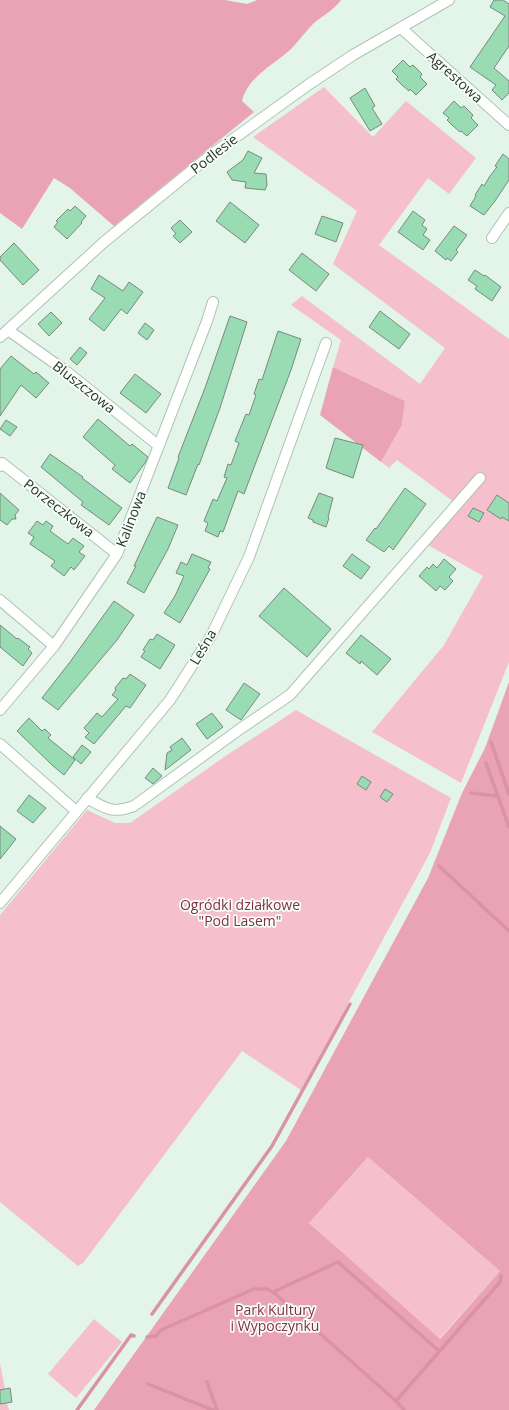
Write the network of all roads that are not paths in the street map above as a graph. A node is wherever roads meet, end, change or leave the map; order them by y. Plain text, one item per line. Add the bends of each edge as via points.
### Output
1 (450, 0) edge
2 (401, 28) junction
3 (509, 125) edge
4 (509, 213) edge
5 (492, 238) dead end
6 (213, 302) dead end
7 (8, 330) junction
8 (0, 337) edge
9 (326, 343) dead end
10 (159, 446) junction
11 (0, 466) edge
12 (480, 478) dead end
13 (118, 554) junction
14 (0, 600) edge
15 (54, 646) junction
16 (0, 710) edge
17 (0, 744) edge
18 (87, 798) junction
19 (76, 811) junction
20 (0, 903) edge

1 - 2 street, Podlesie
2 - 3 street, Agrestowa
2 - 7 street, Podlesie via 353,55 308,85 211,155 104,242
4 - 5 street
6 - 10 street, Kalinowa
7 - 8 street, Podlesie
7 - 10 street, Bluszczowa via 67,372
9 - 18 street, Leśna via 249,557 211,636 170,700
10 - 13 street, Kalinowa
11 - 13 street, Porzeczkowa via 2,463
12 - 18 street via 290,694 134,806 122,810 108,809
13 - 15 street, Kalinowa
14 - 15 street
15 - 16 street, Kalinowa
17 - 19 street
18 - 19 street, Leśna
19 - 20 street, Leśna

